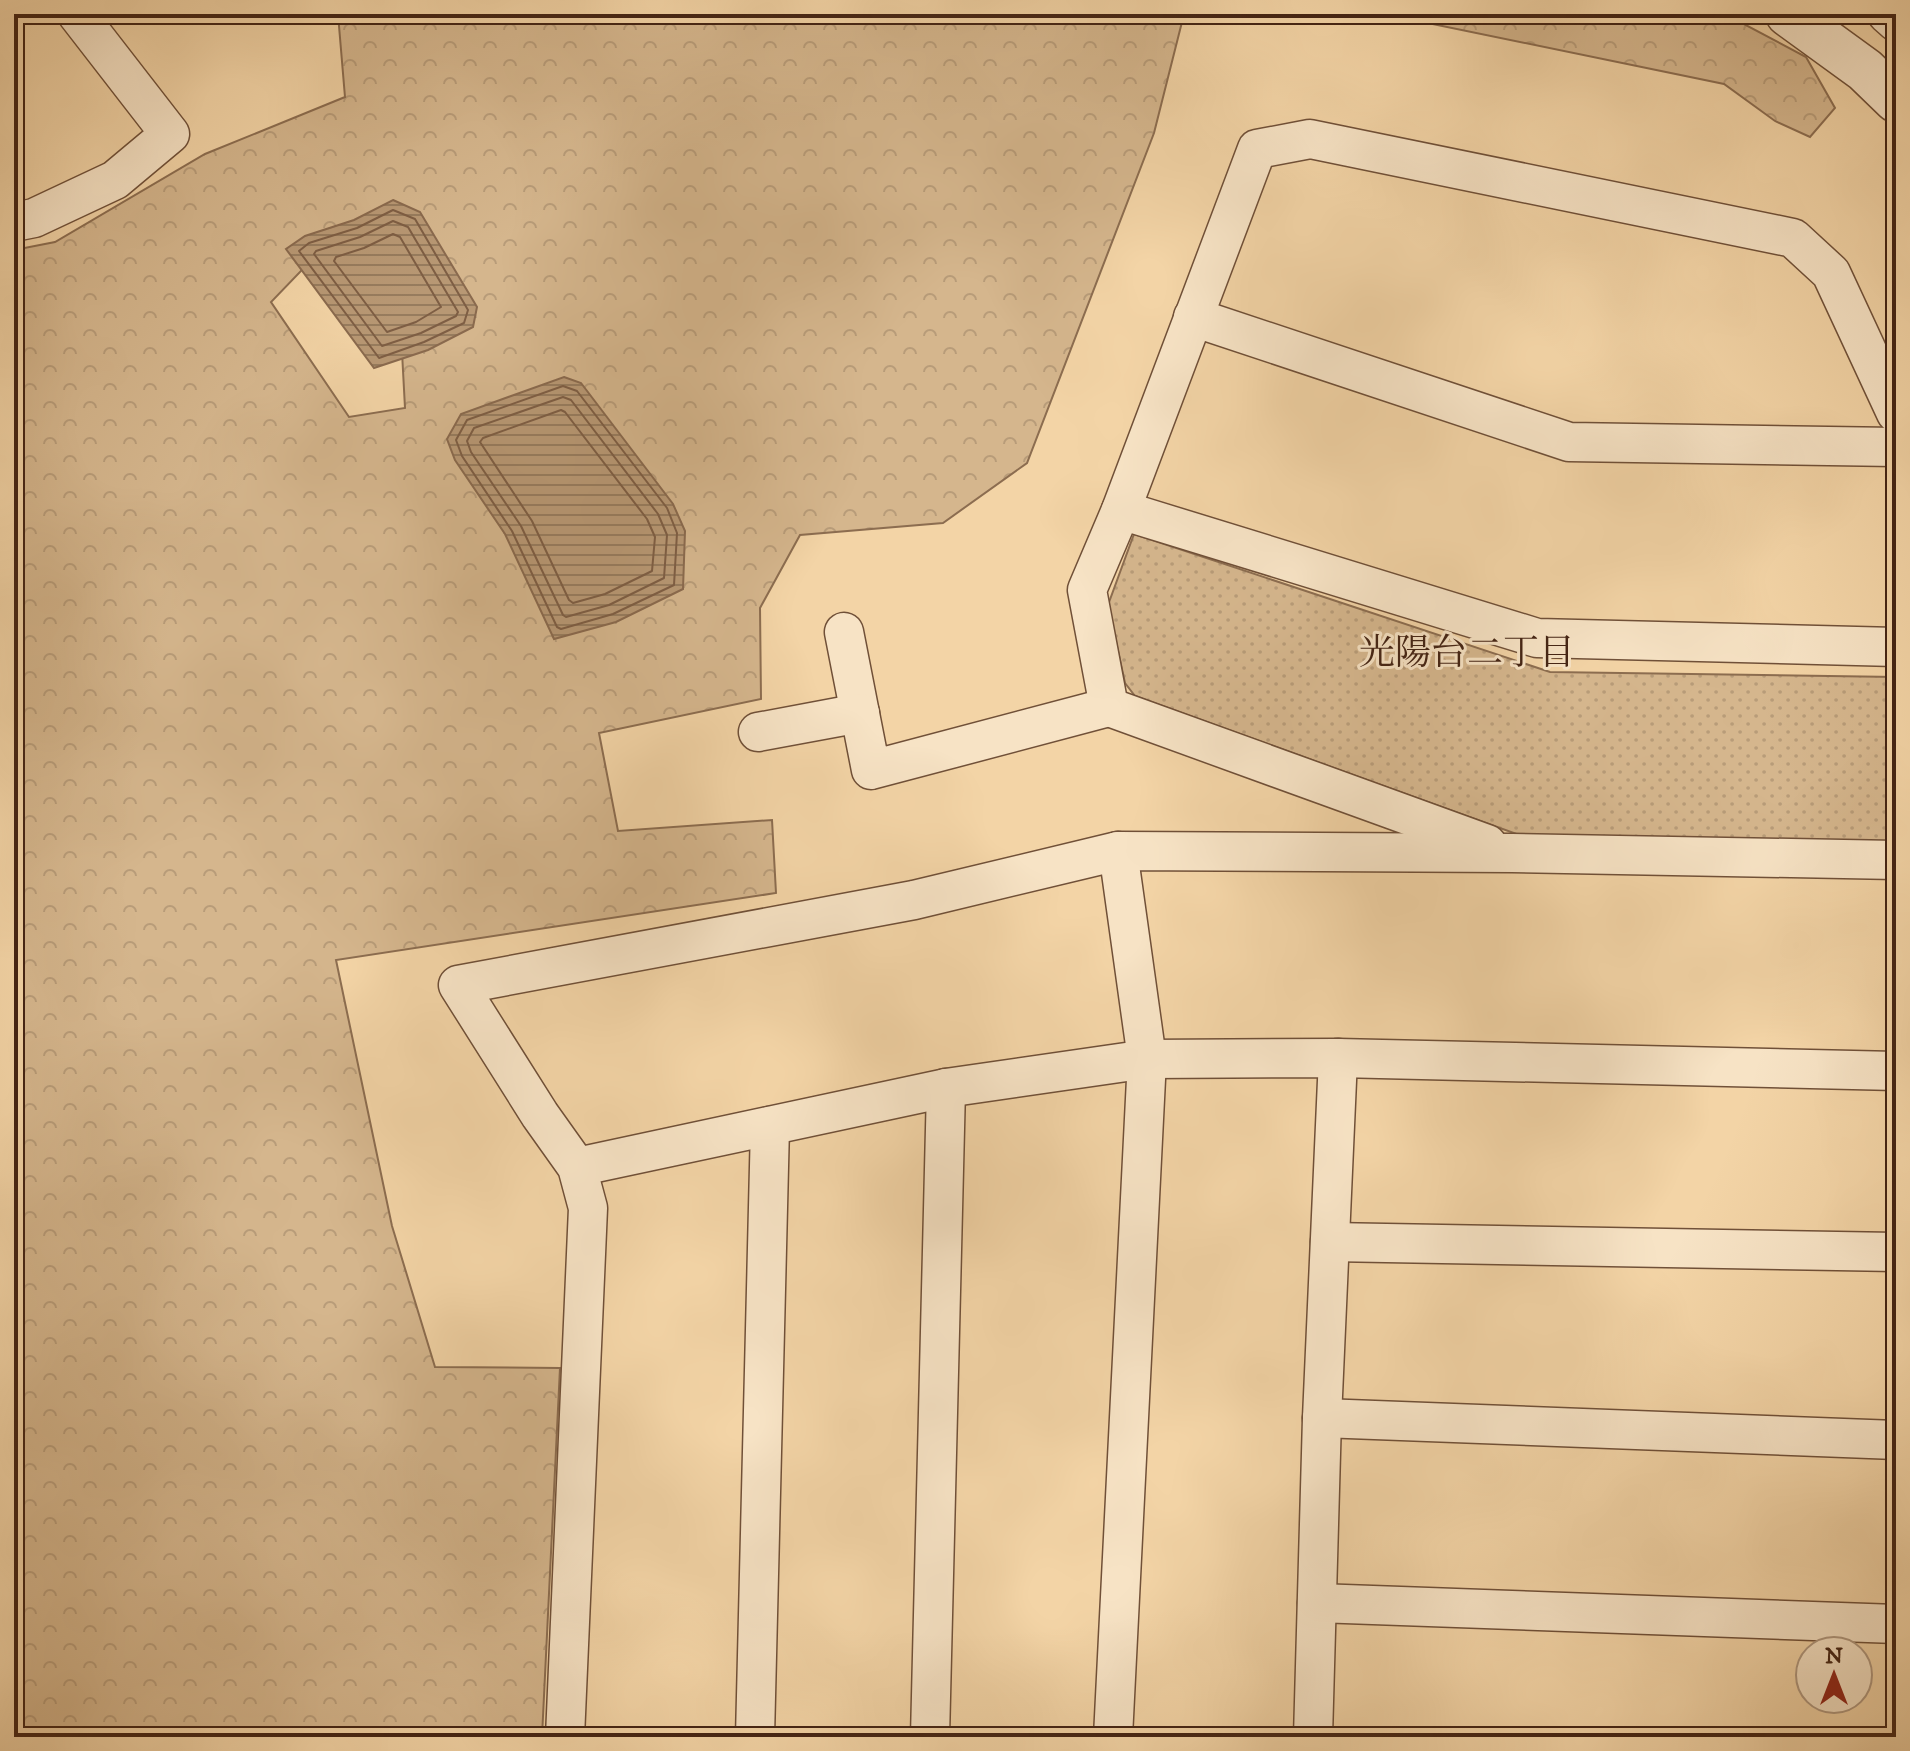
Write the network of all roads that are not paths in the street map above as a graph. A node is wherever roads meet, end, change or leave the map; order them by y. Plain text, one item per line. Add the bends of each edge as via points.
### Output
1 (77, 14) edge
2 (1788, 14) edge
3 (1887, 14) edge
4 (1896, 22) edge
5 (1896, 100) edge
6 (14, 222) edge
7 (1193, 317) junction
8 (1896, 413) edge
9 (1896, 447) edge
10 (1121, 510) junction
11 (844, 632) dead end
12 (1896, 647) edge
13 (1109, 707) junction
14 (860, 713) junction
15 (758, 732) dead end
16 (1118, 851) junction
17 (1512, 853) junction
18 (1896, 860) edge
19 (1338, 1058) junction
20 (1147, 1059) junction
21 (1896, 1071) edge
22 (946, 1088) junction
23 (770, 1126) junction
24 (577, 1167) junction
25 (1330, 1242) junction
26 (1896, 1252) edge
27 (1322, 1418) junction
28 (1896, 1440) edge
29 (1317, 1603) junction
30 (1896, 1624) edge
31 (565, 1737) edge
32 (755, 1737) edge
33 (930, 1737) edge
34 (1113, 1737) edge
35 (1313, 1737) edge

1 - 6 street via 170,134 115,180
2 - 5 street via 1865,70
3 - 4 street
7 - 8 street via 1257,149 1310,139 1793,238 1831,273
7 - 9 street via 1569,442
7 - 10 street
10 - 12 street via 1537,638
10 - 13 street via 1087,590
11 - 14 street
13 - 14 street via 871,770
13 - 17 street
14 - 15 street
16 - 17 street
16 - 20 street
16 - 24 street via 914,900 458,985
17 - 18 street
19 - 20 street
19 - 21 street
19 - 25 street
20 - 22 street
20 - 34 street
22 - 23 street
22 - 33 street
23 - 24 street
23 - 32 street
24 - 31 street via 588,1208
25 - 26 street
25 - 27 street
27 - 28 street
27 - 29 street
29 - 30 street
29 - 35 street

